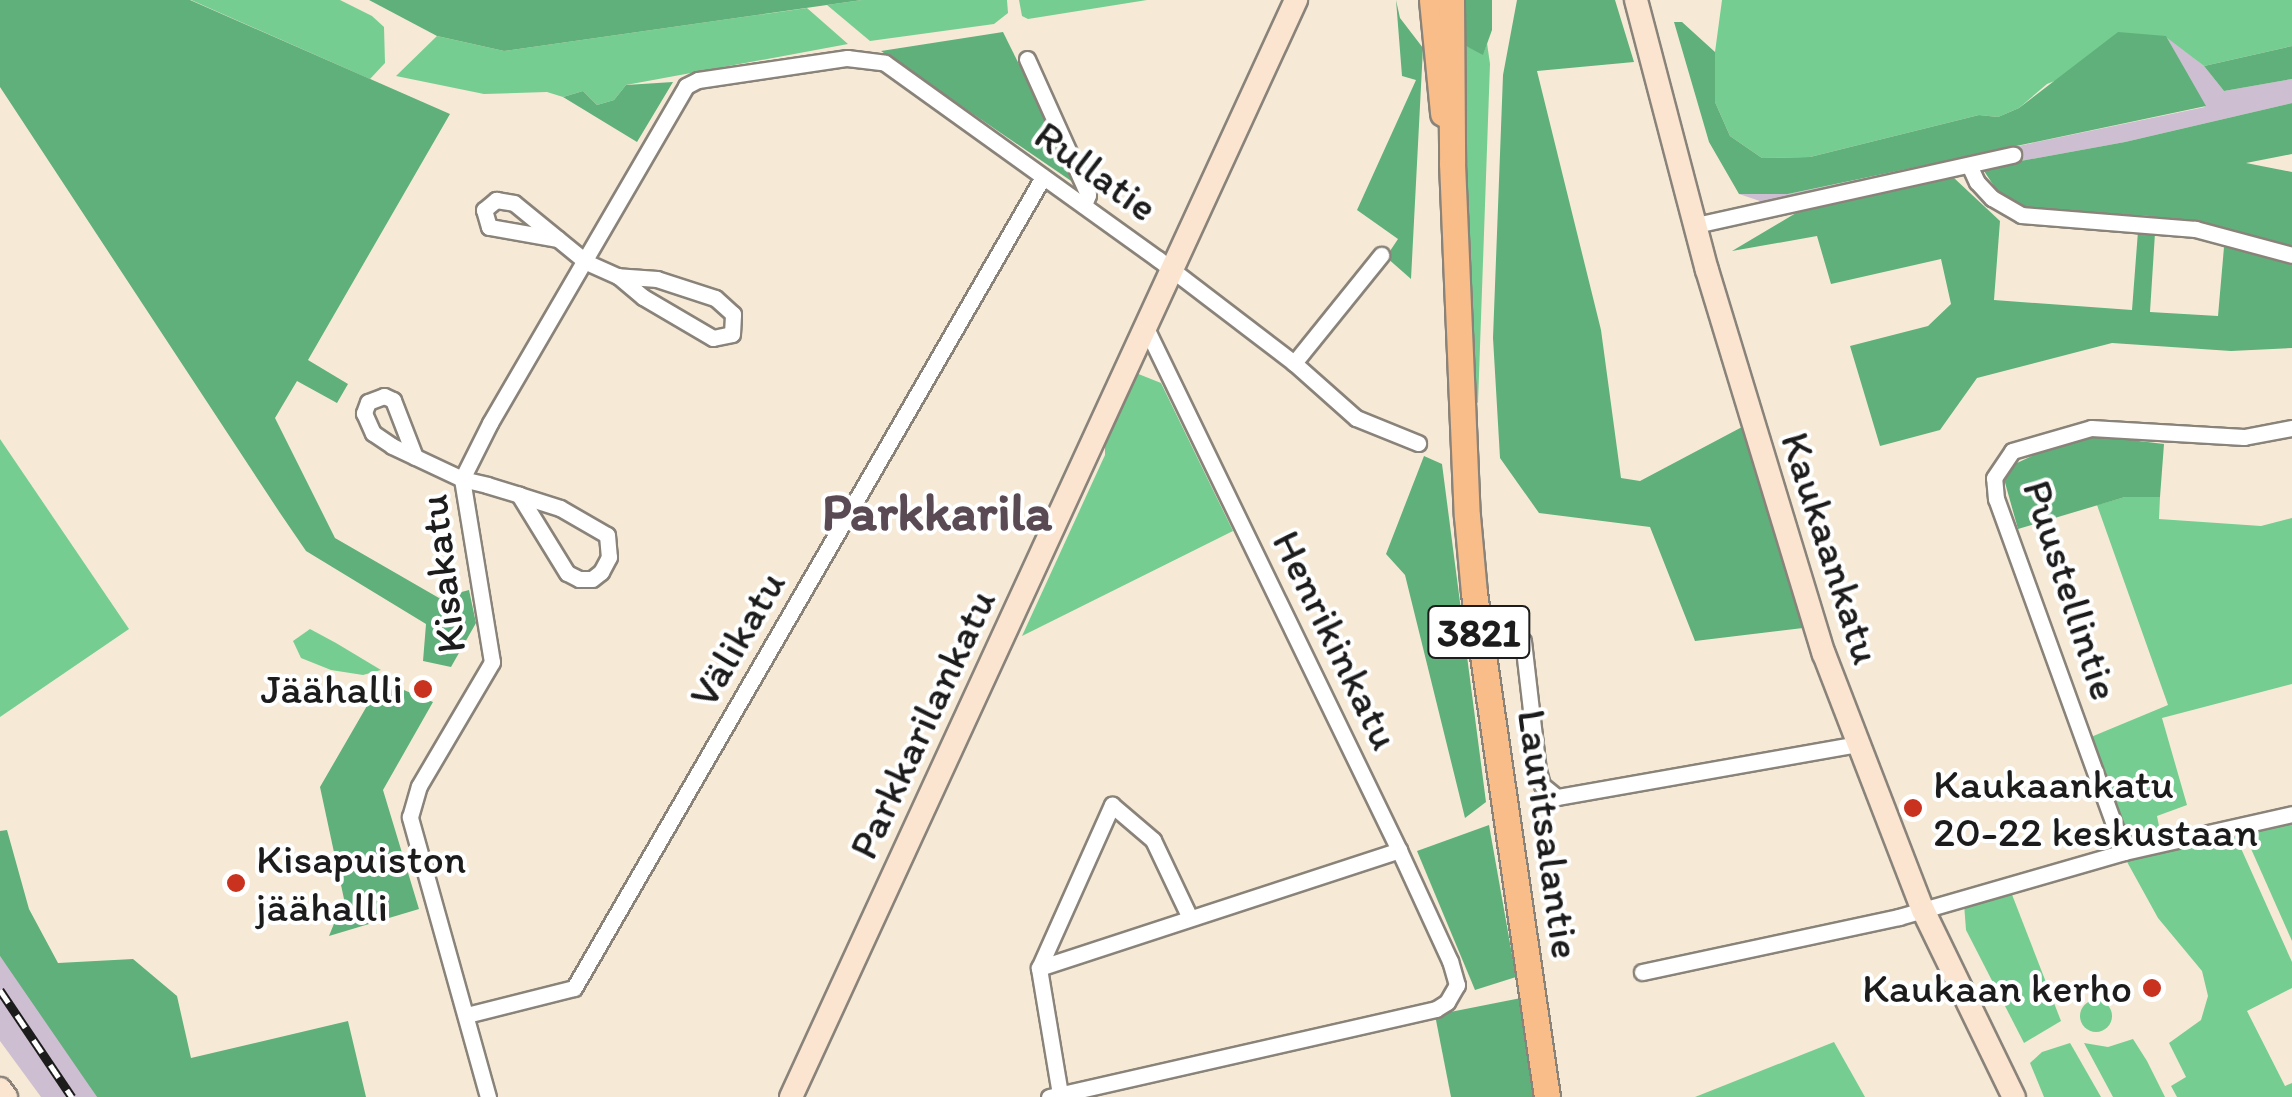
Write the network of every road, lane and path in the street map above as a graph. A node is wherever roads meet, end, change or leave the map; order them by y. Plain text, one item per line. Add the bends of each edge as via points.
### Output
1 (1296, 0) edge
2 (1432, 0) edge
3 (1451, 0) edge
4 (1636, 0) edge
5 (1028, 59) dead end
6 (698, 80) joint
7 (2013, 156) dead end
8 (1452, 163) junction
9 (1970, 165) junction
10 (1043, 177) junction
11 (1086, 200) junction
12 (1696, 225) junction
13 (558, 239) dead end
14 (1381, 256) dead end
15 (2292, 256) edge
16 (586, 262) junction
17 (1172, 271) junction
18 (618, 276) junction
19 (1146, 328) junction
20 (1294, 363) junction
21 (2292, 428) edge
22 (1418, 443) dead end
23 (416, 457) dead end
24 (462, 479) junction
25 (519, 495) junction
26 (1523, 641) dead end
27 (1858, 744) junction
28 (2292, 814) edge
29 (1399, 850) junction
30 (2124, 852) junction
31 (1923, 910) junction
32 (1190, 918) junction
33 (1039, 968) junction
34 (1642, 972) dead end
35 (468, 1015) junction
36 (0, 1089) edge
37 (1054, 1096) edge
38 (6, 1097) edge
39 (488, 1097) edge
40 (791, 1097) edge
41 (1547, 1097) edge
42 (2014, 1097) edge

1 - 17 street, Parkkarilankatu
2 - 8 main road, Lauritsalantie / 3821
3 - 8 main road, Lauritsalantie / 3821
4 - 12 street, Kaukaankatu
5 - 11 street
6 - 10 street, Rullatie via 847,58 885,64
6 - 16 street, Kisakatu via 677,95
7 - 9 street
8 - 41 main road, Lauritsalantie / 3821 via 1474,593
9 - 12 street
9 - 15 street via 1992,198 2022,214 2195,229
10 - 11 street, Rullatie
10 - 35 street, Välikatu via 574,988
11 - 17 street, Rullatie
12 - 27 street, Kaukaankatu via 1788,545
13 - 16 street
14 - 20 street
16 - 18 street
16 - 24 street, Kisakatu
17 - 19 street, Parkkarilankatu
17 - 20 street, Rullatie
18 - 18 street via 712,338 732,334 733,314 716,298 657,279
19 - 29 street, Henrikinkatu
19 - 40 street, Parkkarilankatu
20 - 22 street, Rullatie via 1356,418
21 - 30 street, Puustellintie via 2244,437 2091,428 2012,451 1994,478
23 - 24 street
24 - 25 street
24 - 35 street, Kisakatu via 492,662 419,786 410,816
25 - 25 street via 568,573 579,579 600,572 609,557 608,535
26 - 27 street via 1538,770 1542,786 1557,797
27 - 31 street, Kaukaankatu
28 - 30 street
29 - 32 street
29 - 37 street, Henrikinkatu via 1450,960 1457,986 1447,1002
30 - 31 street
31 - 34 street
31 - 42 street, Kaukaankatu
32 - 33 street
32 - 33 street via 1153,840 1112,805
33 - 37 street
35 - 39 street, Kisakatu
36 - 38 street

